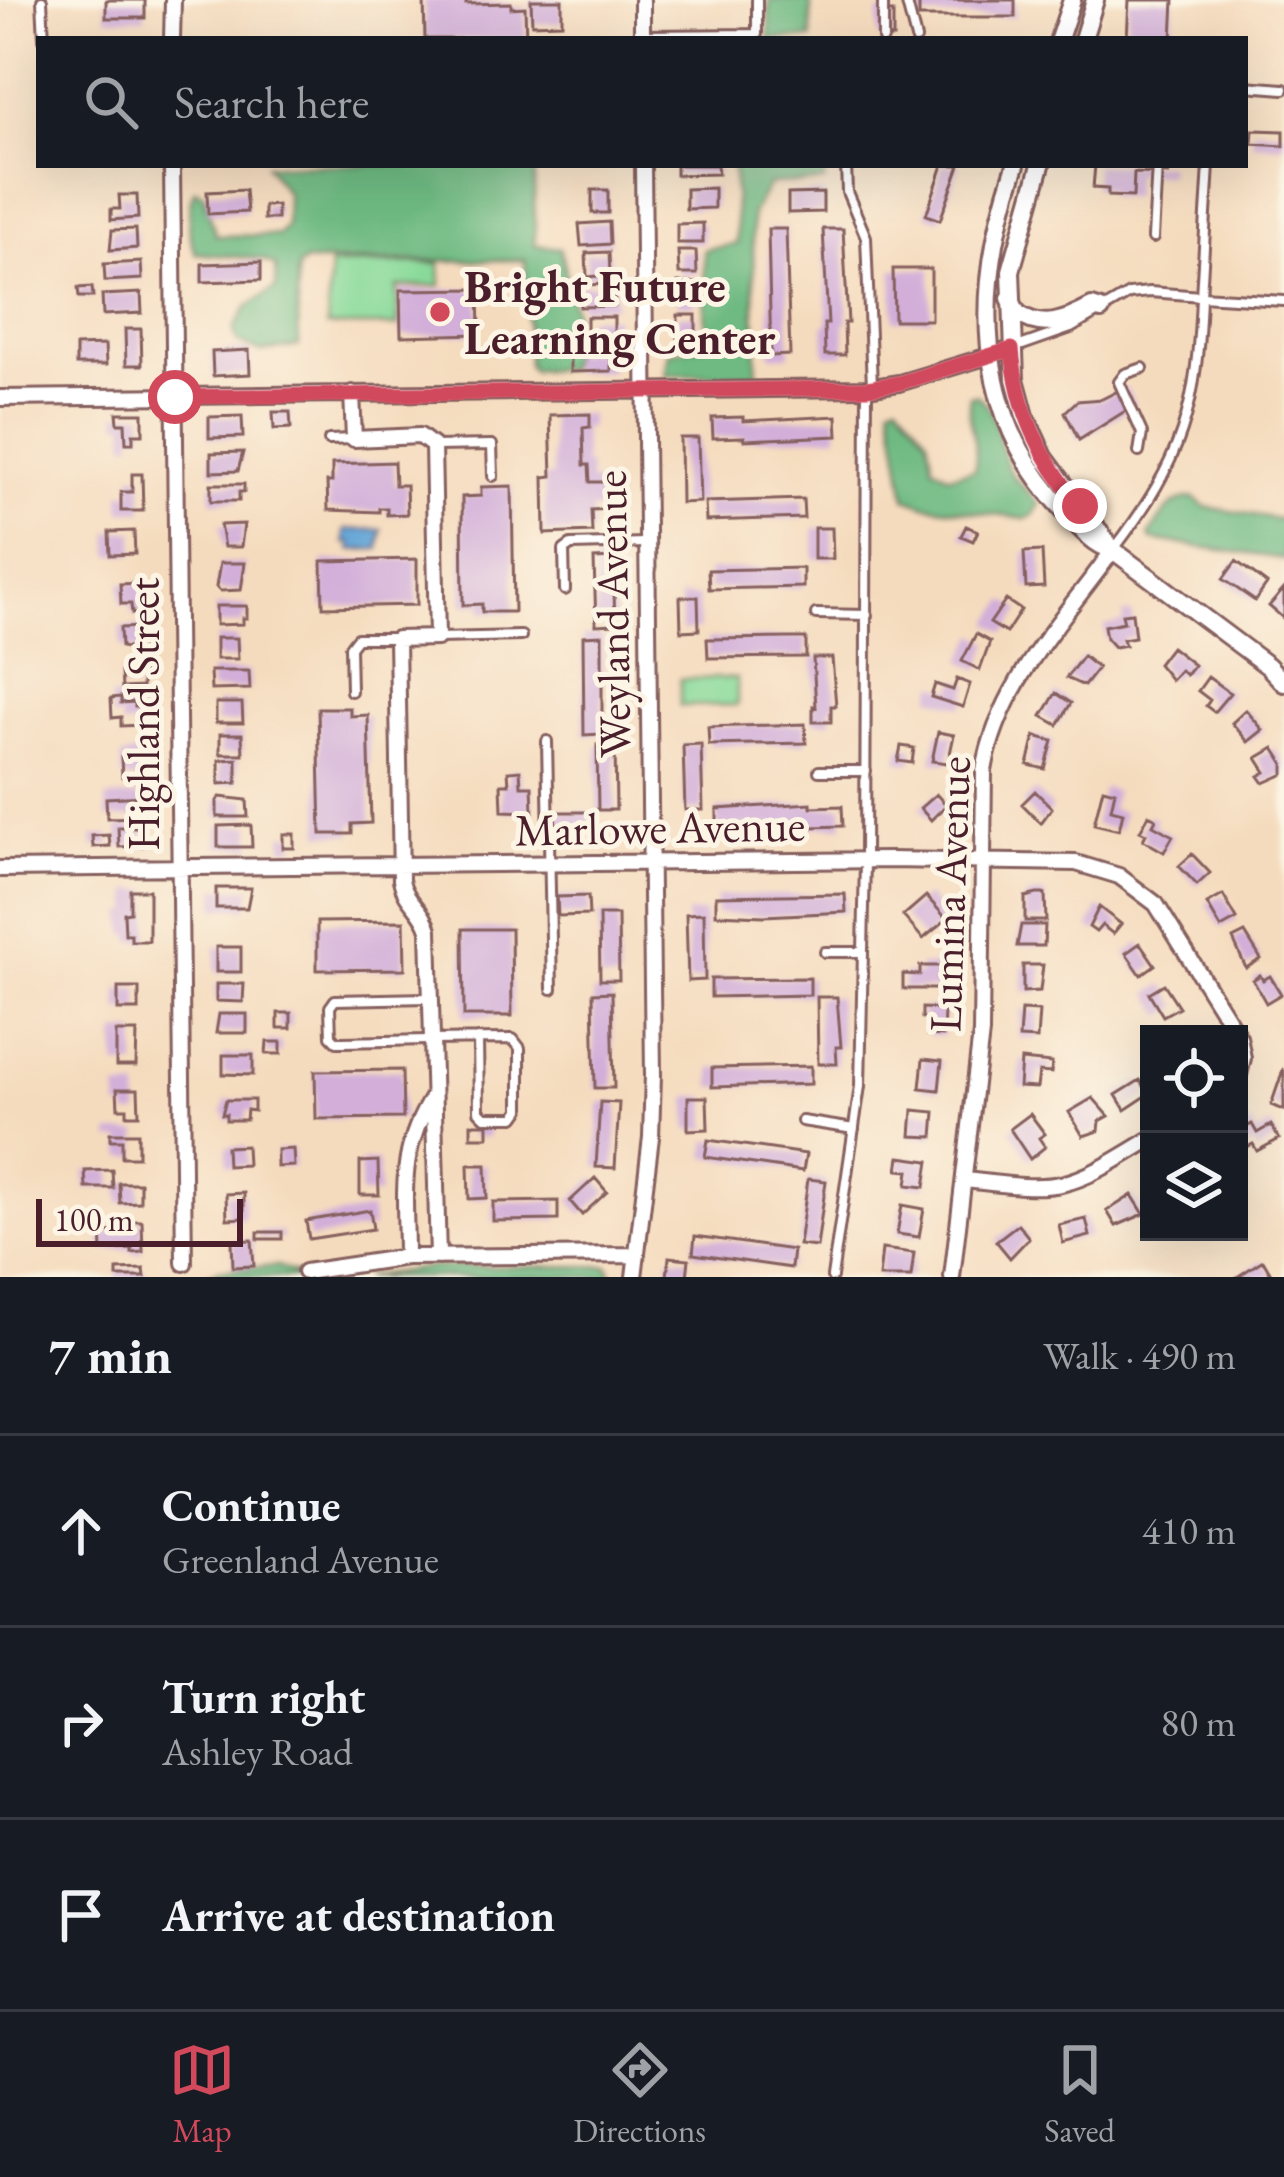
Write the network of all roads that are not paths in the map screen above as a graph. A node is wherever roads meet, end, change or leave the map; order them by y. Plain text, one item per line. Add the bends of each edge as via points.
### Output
1 (42, 0) edge
2 (173, 0) edge
3 (642, 0) edge
4 (758, 0) edge
5 (883, 0) edge
6 (905, 0) edge
7 (1072, 0) edge
8 (1095, 0) edge
9 (44, 36) edge
10 (172, 36) edge
11 (642, 36) edge
12 (681, 36) edge
13 (883, 36) edge
14 (915, 36) edge
15 (1060, 36) edge
16 (1084, 36) edge
17 (1248, 86) edge
18 (1284, 89) edge
19 (172, 168) edge
20 (643, 168) edge
21 (847, 168) edge
22 (1015, 168) edge
23 (1040, 168) edge
24 (1156, 168) edge
25 (1209, 168) edge
26 (1153, 238) dead end
27 (1010, 295) junction
28 (1201, 296) junction
29 (1284, 301) edge
30 (1101, 310) junction
31 (1012, 349) junction
32 (991, 356) junction
33 (1143, 368) dead end
34 (869, 388) junction
35 (645, 390) junction
36 (352, 394) junction
37 (175, 397) junction
38 (0, 398) edge
39 (354, 439) junction
40 (329, 440) dead end
41 (433, 446) junction
42 (1139, 452) dead end
43 (493, 476) dead end
44 (647, 543) junction
45 (1113, 550) junction
46 (565, 590) dead end
47 (816, 614) dead end
48 (868, 615) junction
49 (521, 636) dead end
50 (436, 638) junction
51 (397, 639) junction
52 (1284, 683) edge
53 (351, 691) dead end
54 (547, 741) dead end
55 (819, 771) dead end
56 (866, 771) junction
57 (865, 861) junction
58 (983, 861) junction
59 (650, 862) junction
60 (548, 864) junction
61 (401, 865) junction
62 (180, 868) junction
63 (0, 869) edge
64 (825, 952) dead end
65 (863, 952) junction
66 (552, 988) dead end
67 (430, 998) junction
68 (1231, 1025) edge
69 (478, 1039) junction
70 (432, 1040) junction
71 (433, 1095) junction
72 (802, 1121) dead end
73 (854, 1129) junction
74 (1140, 1146) edge
75 (966, 1180) junction
76 (637, 1255) junction
77 (406, 1257) junction
78 (438, 1257) junction
79 (184, 1263) dead end
80 (305, 1272) dead end
81 (634, 1277) edge
82 (832, 1277) edge
83 (952, 1277) edge

1 - 9 lane
2 - 10 street
3 - 11 street
4 - 12 lane via 758,34
5 - 13 lane
6 - 14 lane
7 - 15 street
8 - 16 street
17 - 18 lane
19 - 37 street, Highland Street
20 - 35 street, Weyland Avenue
21 - 34 lane via 847,191 866,237
22 - 32 street via 989,266
23 - 27 street via 1016,242
24 - 26 lane
25 - 28 lane
27 - 30 street via 1017,313 1038,323
27 - 31 street
28 - 29 lane
28 - 30 lane via 1139,292
28 - 45 lane via 1183,435 1164,479
30 - 31 lane
31 - 32 street
31 - 45 street via 1038,447
32 - 34 street
32 - 45 street via 1003,407 1035,474 1072,520
33 - 42 lane via 1119,382 1142,433
34 - 35 street
34 - 48 lane
35 - 36 street
35 - 44 street, Weyland Avenue
36 - 37 street
36 - 39 street
37 - 38 street
37 - 62 street, Highland Street
39 - 40 lane
39 - 41 street via 420,436
41 - 43 lane via 492,445
41 - 50 street
44 - 46 lane via 571,545 564,550
44 - 59 street, Weyland Avenue
45 - 52 street
45 - 58 street, Lumina Avenue via 1002,706 985,770
47 - 48 lane
48 - 56 lane
49 - 50 lane
50 - 51 street
51 - 53 lane via 357,638 350,646
51 - 61 street
54 - 60 lane
55 - 56 lane
56 - 57 lane
57 - 58 street, Marlowe Avenue
57 - 59 street, Marlowe Avenue
57 - 65 lane
58 - 68 street, Marlowe Avenue via 1076,863 1139,888 1164,914
58 - 75 street, Lumina Avenue via 981,1033
59 - 60 street, Marlowe Avenue
59 - 76 street, Weyland Avenue via 652,1096
60 - 61 street, Marlowe Avenue
60 - 66 lane
61 - 62 street, Marlowe Avenue
61 - 67 street via 402,887 429,930
62 - 63 street, Marlowe Avenue
62 - 79 street, Highland Street
64 - 65 lane
65 - 73 lane
67 - 70 street
67 - 70 lane via 335,1000 331,1036
69 - 69 lane via 513,1039 520,1048 515,1117 479,1111
69 - 70 lane
70 - 71 street
71 - 77 street via 406,1156
71 - 78 street
72 - 73 lane
73 - 82 lane
74 - 75 street via 1061,1187
75 - 83 street, Lumina Avenue
76 - 78 street
76 - 81 street, Weyland Avenue
77 - 78 street
77 - 80 street

